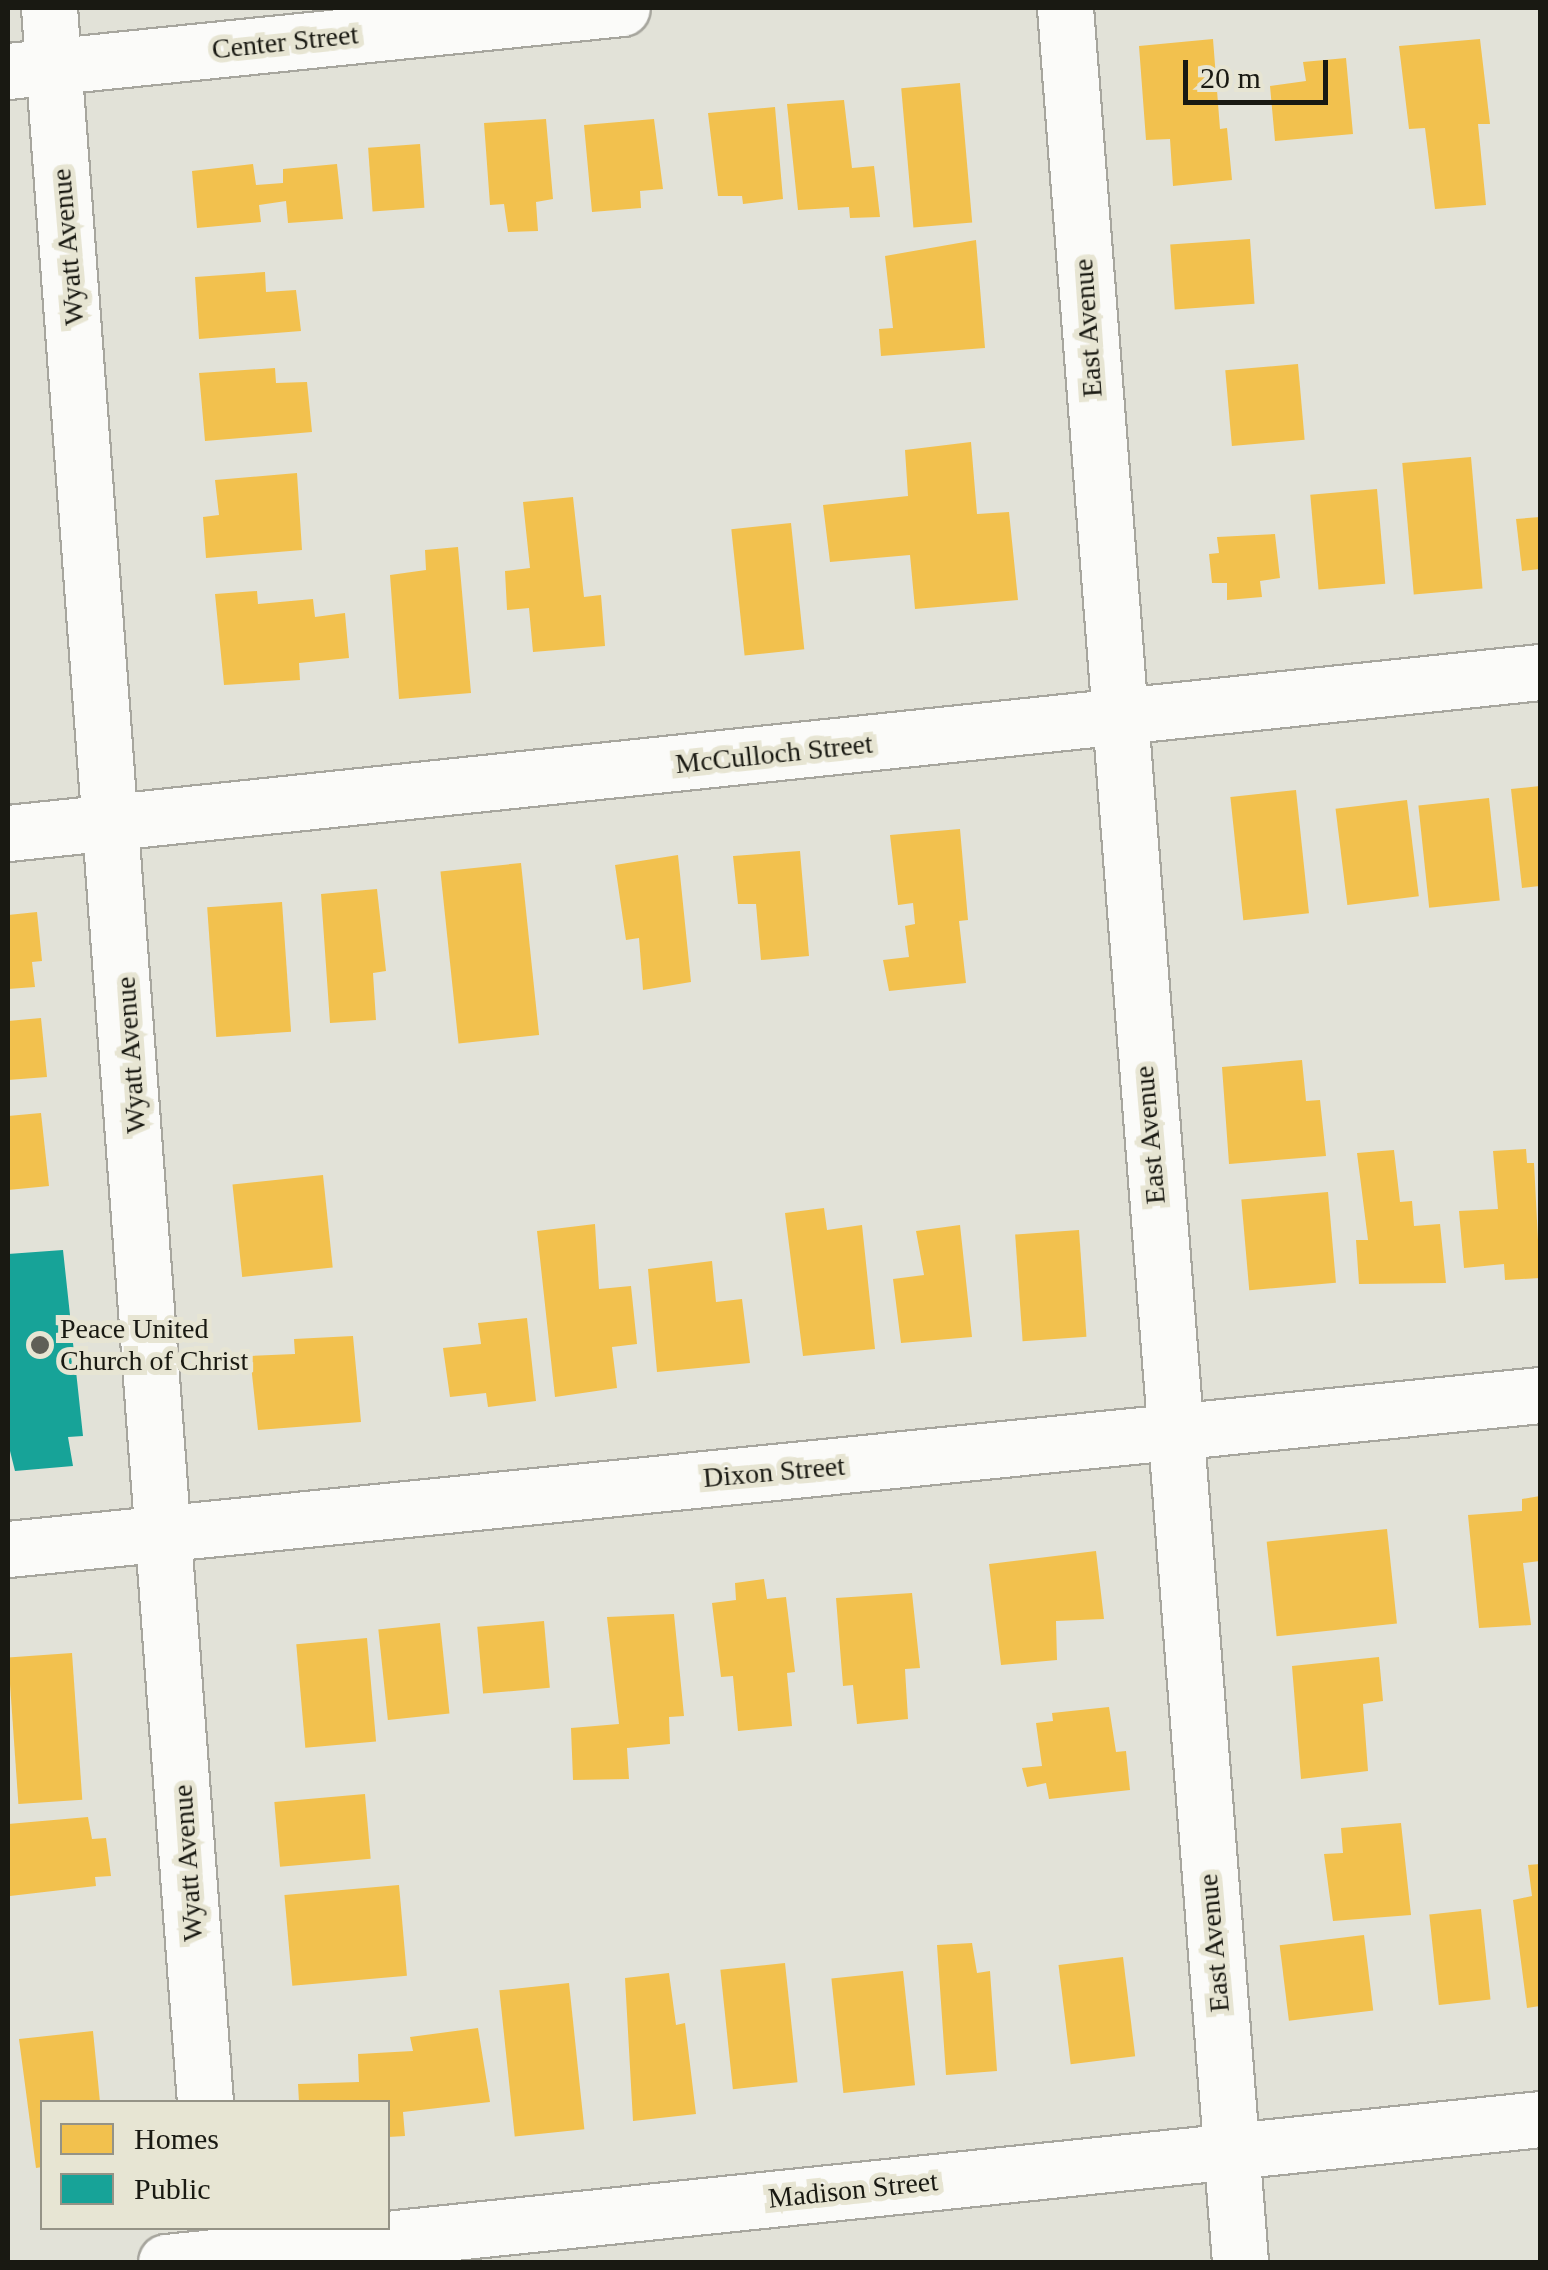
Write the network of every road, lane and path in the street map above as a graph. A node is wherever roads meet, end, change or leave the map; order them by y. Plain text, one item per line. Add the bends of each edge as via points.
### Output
1 (49, 8) edge
2 (622, 8) edge
3 (1065, 8) edge
4 (30, 69) edge
5 (1540, 672) edge
6 (1116, 720) junction
7 (114, 822) junction
8 (8, 832) edge
9 (1540, 1395) edge
10 (1174, 1433) junction
11 (164, 1530) junction
12 (8, 1548) edge
13 (205, 2100) edge
14 (1540, 2119) edge
15 (1231, 2150) junction
16 (203, 2253) edge
17 (1240, 2262) edge

1 - 4 street, Wyatt Avenue
2 - 4 street, Center Street
3 - 6 street, East Avenue
4 - 7 street, Wyatt Avenue
5 - 6 street, McCulloch Street
6 - 7 street, McCulloch Street
6 - 10 street, East Avenue
7 - 8 street, McCulloch Street
7 - 11 street, Wyatt Avenue
9 - 10 street, Dixon Street
10 - 11 street, Dixon Street
10 - 15 street, East Avenue
11 - 12 street, Dixon Street
11 - 13 street, Wyatt Avenue
14 - 15 street, Madison Street
15 - 16 street, Madison Street
15 - 17 street, East Avenue

